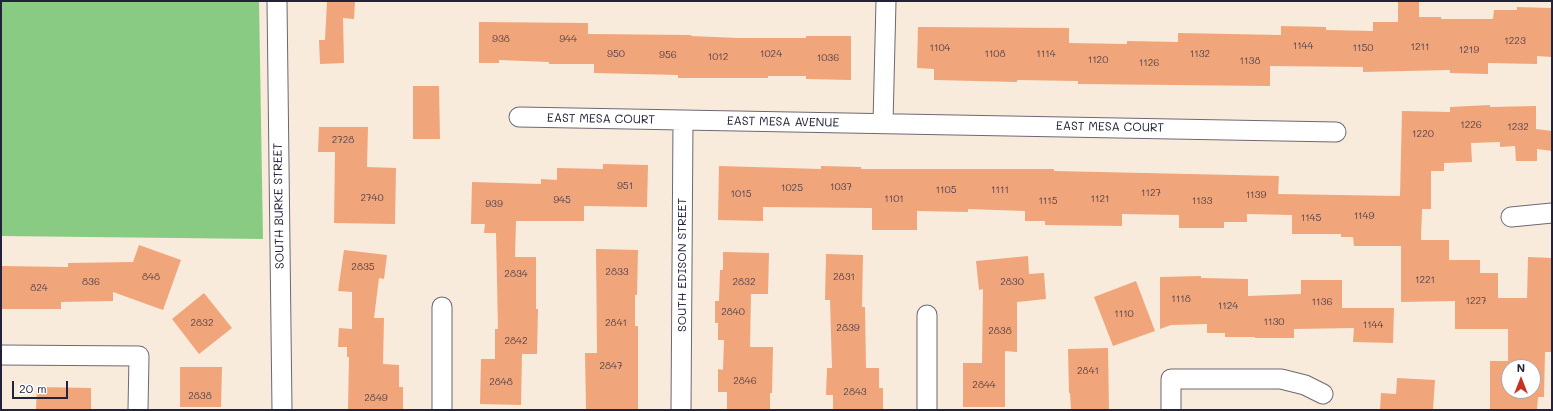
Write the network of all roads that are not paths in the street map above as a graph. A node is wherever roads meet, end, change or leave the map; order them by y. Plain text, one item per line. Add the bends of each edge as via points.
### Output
1 (277, 1) edge
2 (886, 1) edge
3 (519, 117) dead end
4 (682, 121) junction
5 (884, 123) junction
6 (1336, 132) dead end
7 (1552, 213) edge
8 (1511, 217) dead end
9 (442, 307) dead end
10 (927, 314) dead end
11 (1, 355) edge
12 (1323, 394) dead end
13 (138, 410) edge
14 (282, 410) edge
15 (442, 410) edge
16 (681, 410) edge
17 (927, 410) edge
18 (1171, 410) edge

1 - 14 street, SOUTH BURKE STREET
2 - 5 street
3 - 4 street, EAST MESA COURT
4 - 5 street, EAST MESA AVENUE
4 - 16 street, SOUTH EDISON STREET
5 - 6 street, EAST MESA COURT
7 - 8 street
9 - 15 street
10 - 17 street
11 - 13 street via 139,356
12 - 18 street via 1306,385 1281,380 1171,380

